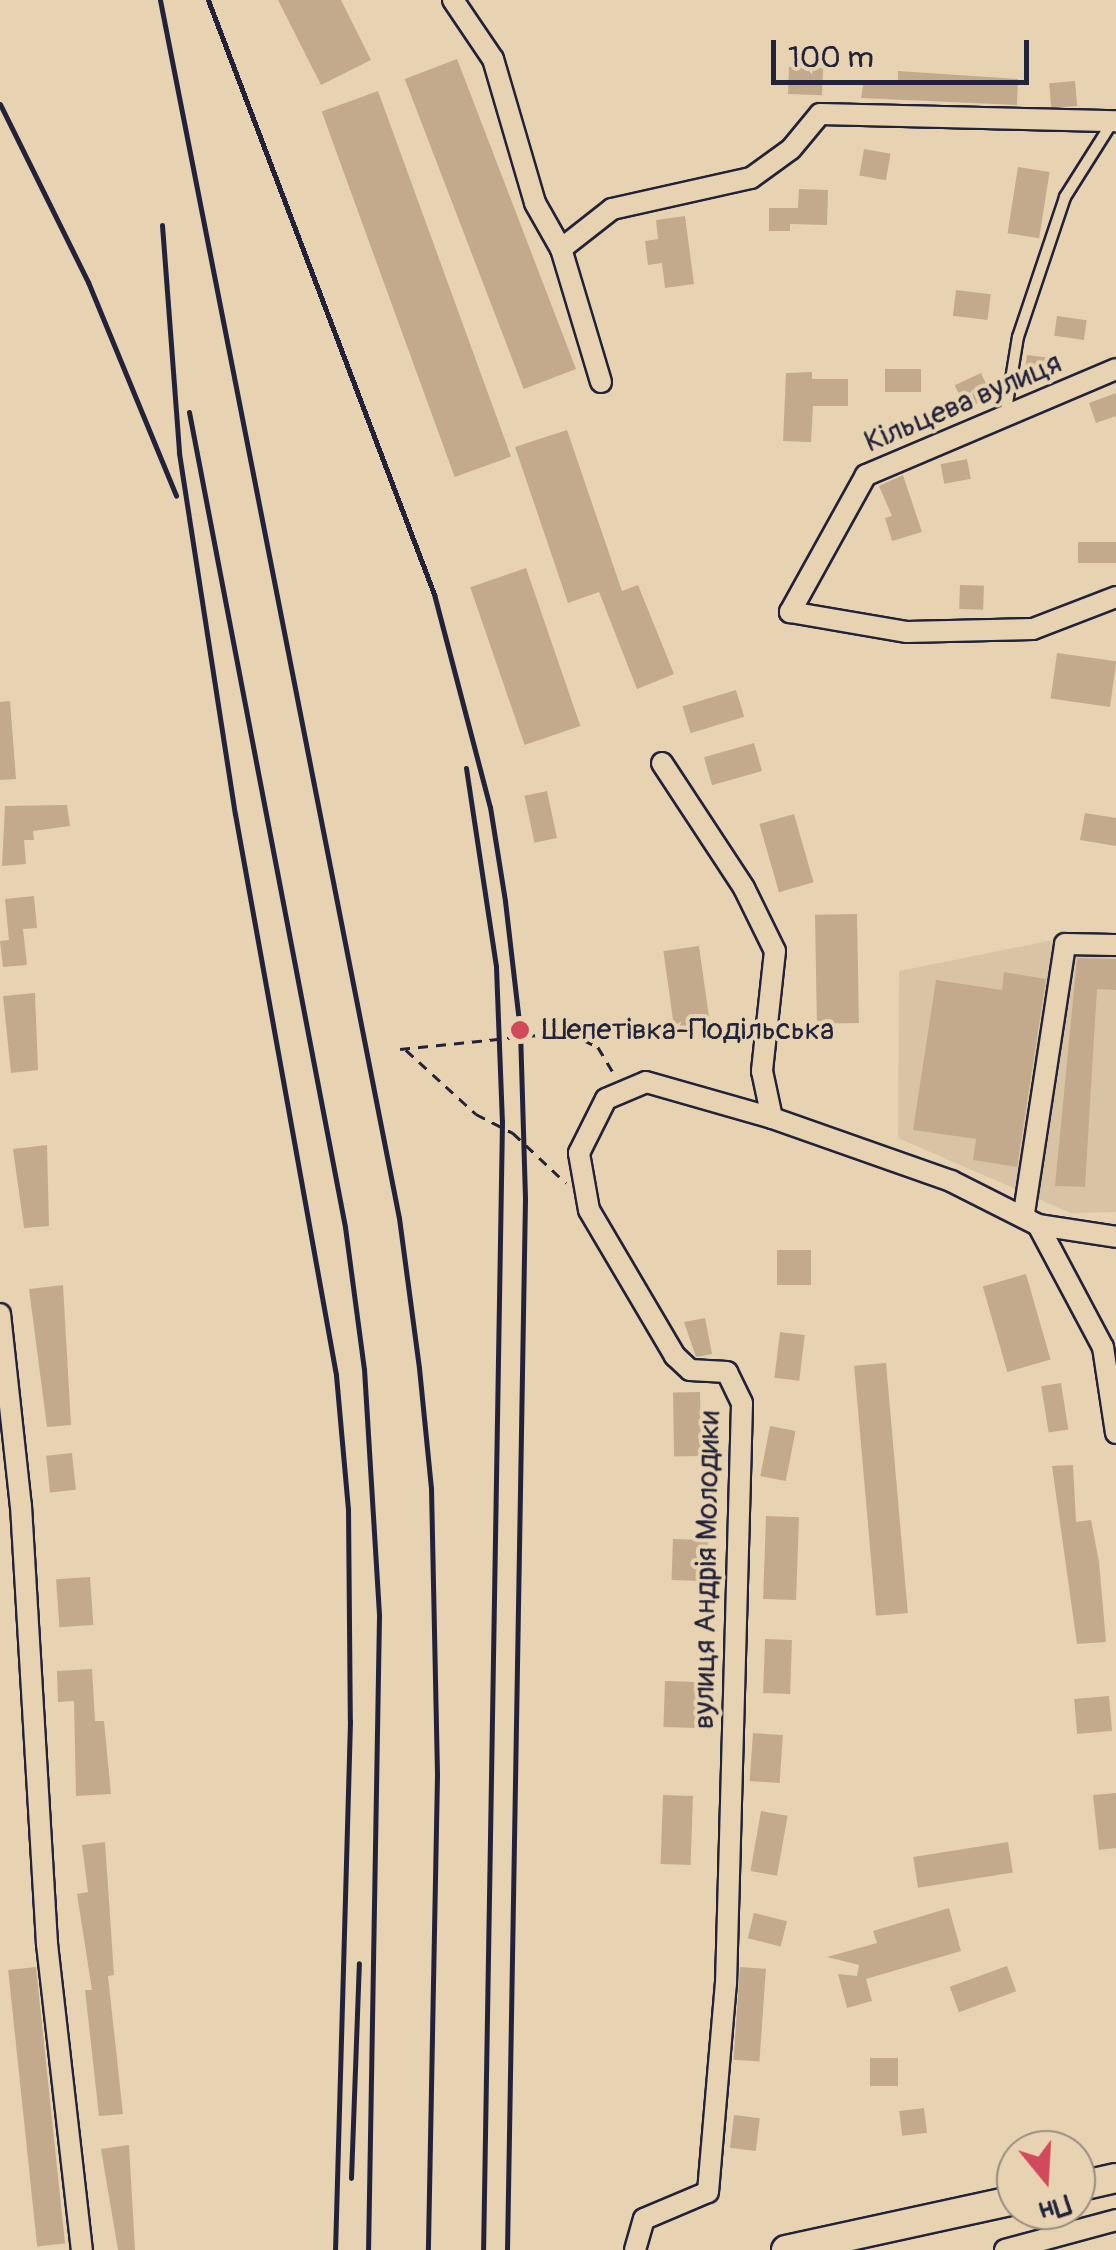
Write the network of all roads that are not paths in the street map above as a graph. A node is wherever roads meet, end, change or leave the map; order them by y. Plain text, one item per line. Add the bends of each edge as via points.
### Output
1 (453, 0) edge
2 (1114, 121) edge
3 (561, 249) junction
4 (1116, 369) edge
5 (601, 382) dead end
6 (1004, 417) junction
7 (1116, 597) edge
8 (662, 762) dead end
9 (1116, 945) edge
10 (772, 1118) junction
11 (1031, 1219) junction
12 (1116, 1237) edge
13 (0, 1314) edge
14 (1116, 1433) edge
15 (996, 2204) edge
16 (1116, 2220) edge
17 (82, 2250) edge
18 (635, 2250) edge
19 (786, 2250) edge
20 (1005, 2250) edge

1 - 3 street via 493,59 536,203
2 - 3 street via 820,114 792,149 751,178 612,209
2 - 6 lane via 1065,197 1018,338
3 - 5 street
4 - 6 street, Кільцева вулиця
6 - 7 street, Кільцева вулиця via 866,474 790,612 906,632 1033,630
8 - 10 street via 744,888 775,951 762,1071
9 - 11 street via 1065,944
10 - 11 street
10 - 18 street, вулиця Андрія Молодики via 667,1084 624,1089 606,1099 585,1132 581,1190 680,1364 727,1372 742,1403 726,1984 708,2192 644,2219
11 - 12 street
11 - 14 street via 1103,1347
13 - 17 street via 21,1506 47,1944
15 - 19 main road
16 - 20 street

